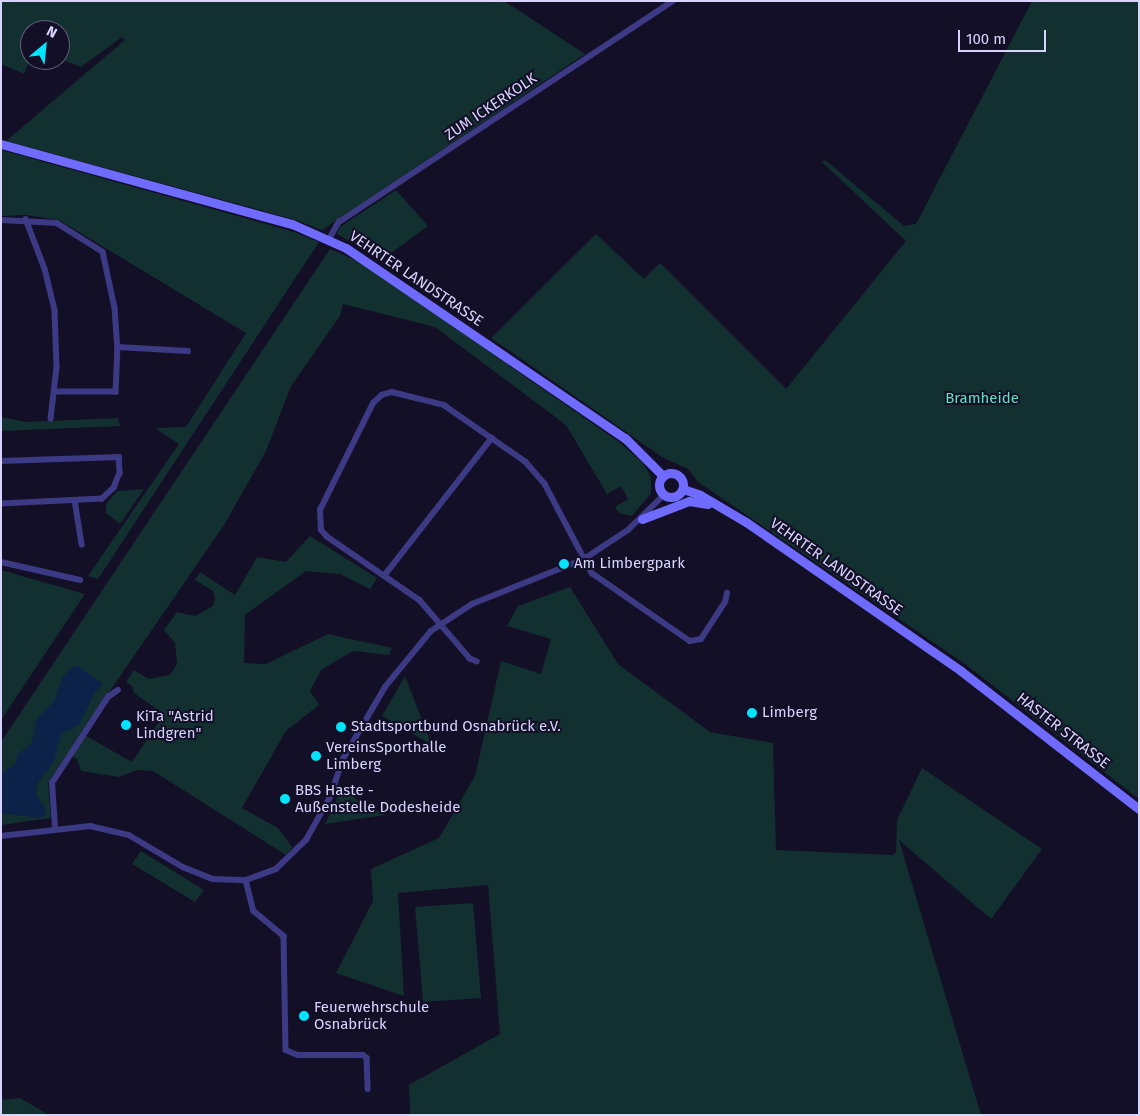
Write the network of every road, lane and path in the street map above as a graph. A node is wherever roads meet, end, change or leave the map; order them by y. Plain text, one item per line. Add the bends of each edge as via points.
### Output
1 (673, 1) edge
2 (1, 144) edge
3 (26, 219) junction
4 (1, 220) edge
5 (329, 239) junction
6 (118, 347) junction
7 (188, 352) dead end
8 (56, 392) junction
9 (51, 419) dead end
10 (492, 438) junction
11 (1, 461) edge
12 (664, 476) junction
13 (683, 489) junction
14 (664, 495) junction
15 (76, 500) junction
16 (716, 503) junction
17 (1, 504) edge
18 (642, 520) junction
19 (82, 544) dead end
20 (584, 559) junction
21 (1, 562) edge
22 (384, 576) junction
23 (80, 580) dead end
24 (727, 593) dead end
25 (440, 623) junction
26 (478, 662) dead end
27 (967, 679) joint
28 (118, 690) dead end
29 (1139, 809) edge
30 (55, 828) junction
31 (1, 836) edge
32 (246, 880) junction
33 (368, 1089) dead end

1 - 5 street, ZUM ICKERKOLK via 340,222
2 - 5 main road, VEHRTER LANDSTRASSE via 276,220
3 - 4 street
3 - 6 street via 57,223 103,252 115,308
3 - 8 street via 45,269 55,310 58,343
5 - 12 main road, VEHRTER LANDSTRASSE via 364,258 611,428
6 - 7 street
6 - 8 street via 116,392
8 - 9 street
10 - 20 street via 526,462 545,484
10 - 22 street
10 - 22 street via 433,400 392,392 373,403 318,520 327,537
11 - 15 street via 119,457 119,478 107,496
12 - 13 main road via 670,473 679,476
12 - 14 main road via 659,486
13 - 14 main road via 673,497
13 - 16 main road, VEHRTER LANDSTRASSE
14 - 18 street
15 - 17 street
15 - 19 street
16 - 18 main road via 688,501
16 - 27 main road, VEHRTER LANDSTRASSE
18 - 20 street
20 - 24 street via 597,578 694,642 706,631 725,602
20 - 25 street via 472,604
21 - 23 street
22 - 25 street via 420,601
25 - 26 street via 470,659
25 - 32 street via 408,655 385,687 343,759 330,797 298,850 276,869
27 - 29 main road, HASTER STRASSE
28 - 30 street via 108,697 52,783
30 - 31 street
30 - 32 street via 109,829 146,843 198,875 229,881
32 - 33 street via 254,911 284,936 286,1050 298,1055 363,1055 368,1058

